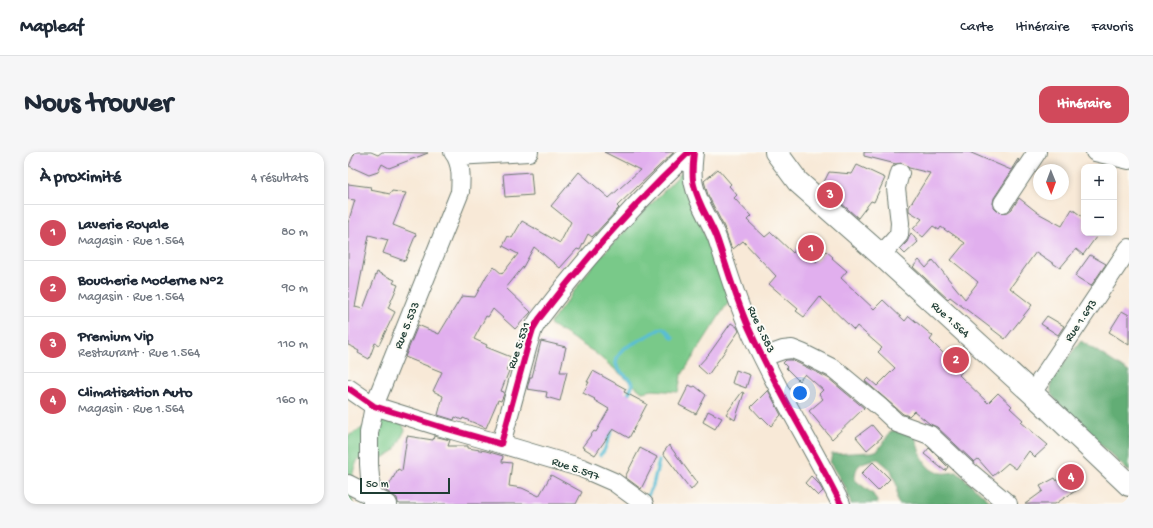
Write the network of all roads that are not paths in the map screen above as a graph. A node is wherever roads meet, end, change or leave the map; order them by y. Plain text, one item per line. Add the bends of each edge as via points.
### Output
1 (529, 152) edge
2 (689, 152) edge
3 (694, 152) edge
4 (776, 152) edge
5 (1037, 152) edge
6 (1095, 152) edge
7 (455, 154) edge
8 (1129, 160) edge
9 (900, 173) dead end
10 (1003, 203) dead end
11 (1129, 248) edge
12 (881, 255) junction
13 (763, 357) junction
14 (348, 388) edge
15 (1032, 393) junction
16 (374, 406) junction
17 (500, 444) junction
18 (348, 484) edge
19 (1129, 484) edge
20 (372, 500) edge
21 (388, 504) edge
22 (644, 504) edge
23 (841, 504) edge
24 (1008, 504) edge

1 - 7 street
2 - 17 street, Rue 5.531 via 623,220 539,319 528,345
3 - 13 street, Rue 5.583 via 694,185 714,230 736,298
4 - 12 main road, Rue 1.564 via 798,182
5 - 10 street
6 - 8 street
7 - 16 street, Rue 5.533 via 461,174 460,192
9 - 12 street via 896,188 899,235
11 - 15 street, Rue 1.693
12 - 15 main road, Rue 1.564
13 - 23 street, Rue 5.583
13 - 24 street via 792,349 834,370 897,423 930,435
14 - 16 street
15 - 19 main road, Rue 1.564
16 - 17 street
16 - 20 street, Rue 5.533 via 369,433
17 - 22 street, Rue 5.597 via 588,471 614,482
18 - 20 street
20 - 21 street

